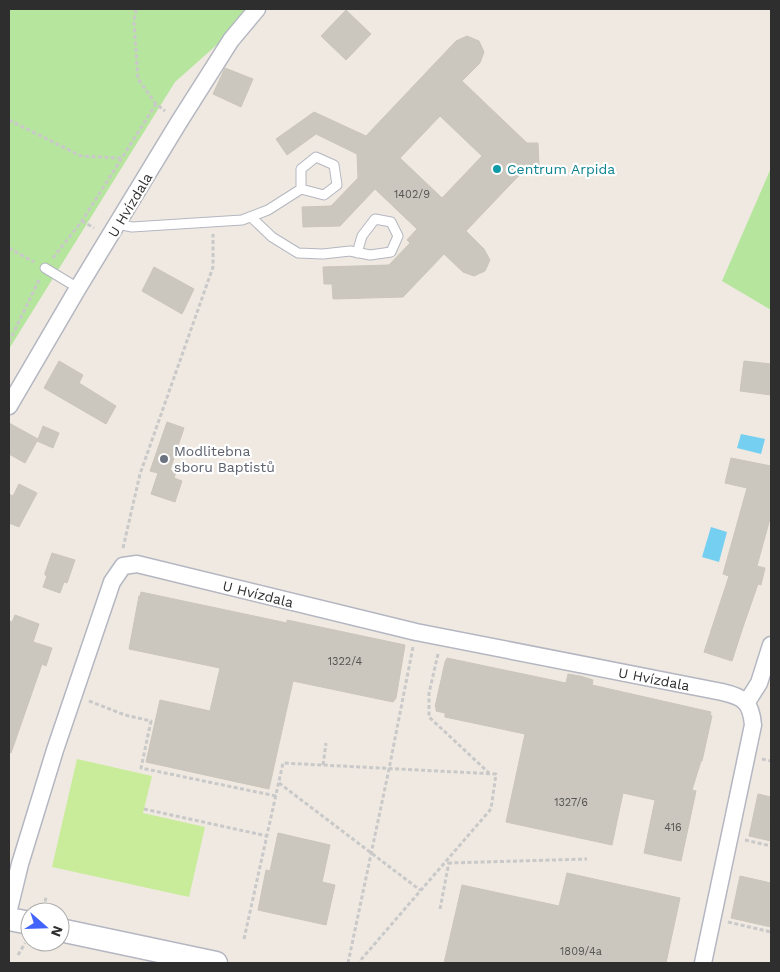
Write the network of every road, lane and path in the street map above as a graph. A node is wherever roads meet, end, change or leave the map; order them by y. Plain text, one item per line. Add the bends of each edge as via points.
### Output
1 (136, 9) edge
2 (257, 9) edge
3 (156, 104) junction
4 (9, 120) edge
5 (180, 122) junction
6 (121, 158) junction
7 (302, 189) junction
8 (251, 217) junction
9 (213, 222) junction
10 (118, 224) junction
11 (9, 248) edge
12 (357, 253) dead end
13 (45, 268) junction
14 (78, 288) junction
15 (9, 342) edge
16 (9, 406) edge
17 (123, 566) junction
18 (416, 632) junction
19 (442, 638) junction
20 (771, 645) edge
21 (74, 696) junction
22 (747, 702) junction
23 (326, 743) dead end
24 (323, 765) junction
25 (389, 769) junction
26 (489, 774) junction
27 (279, 783) junction
28 (276, 796) junction
29 (144, 809) dead end
30 (267, 836) junction
31 (730, 837) junction
32 (771, 846) edge
33 (372, 853) junction
34 (450, 857) junction
35 (587, 858) dead end
36 (448, 863) junction
37 (420, 890) junction
38 (46, 897) dead end
39 (45, 902) edge
40 (9, 909) edge
41 (440, 909) dead end
42 (713, 918) junction
43 (70, 932) edge
44 (771, 932) edge
45 (244, 939) dead end
46 (20, 951) edge
47 (18, 955) dead end
48 (359, 962) dead end
49 (216, 963) edge
50 (348, 963) edge
51 (703, 963) edge

1 - 3 path via 138,79
2 - 5 street, U Hvízdala via 231,40
3 - 5 path
3 - 6 path
4 - 6 path via 82,156
5 - 10 street, U Hvízdala
6 - 13 path via 82,221
7 - 7 lane via 324,195 337,185 334,165 316,157 301,169
7 - 8 lane
8 - 9 lane
8 - 12 lane via 272,237 298,253 323,254 350,251 356,252 363,254 370,255 390,252 398,236 391,222 375,219 362,236
9 - 10 lane via 132,228
9 - 17 path via 213,267 140,474 124,544
10 - 14 street, U Hvízdala
11 - 13 path
13 - 14 lane
13 - 15 path
14 - 16 street, U Hvízdala
17 - 18 street, U Hvízdala via 138,564
17 - 21 street via 112,582
18 - 19 street, U Hvízdala
18 - 25 path
19 - 22 street, U Hvízdala via 722,692
19 - 26 path via 429,693 429,717
20 - 22 street via 759,683
21 - 28 path via 151,721 142,768
21 - 40 street via 20,864
22 - 31 street via 753,725
23 - 24 path
24 - 25 path
24 - 27 path via 283,763
25 - 26 path
25 - 33 path
26 - 34 path via 496,774 491,809
27 - 28 path
27 - 33 path
28 - 30 path
29 - 30 path
30 - 45 path
31 - 32 path
31 - 42 street
33 - 37 path
33 - 50 path
34 - 36 path
34 - 37 path
35 - 36 path
36 - 41 path
37 - 48 path
38 - 39 path
42 - 44 path
42 - 51 street
43 - 49 street
46 - 47 path

